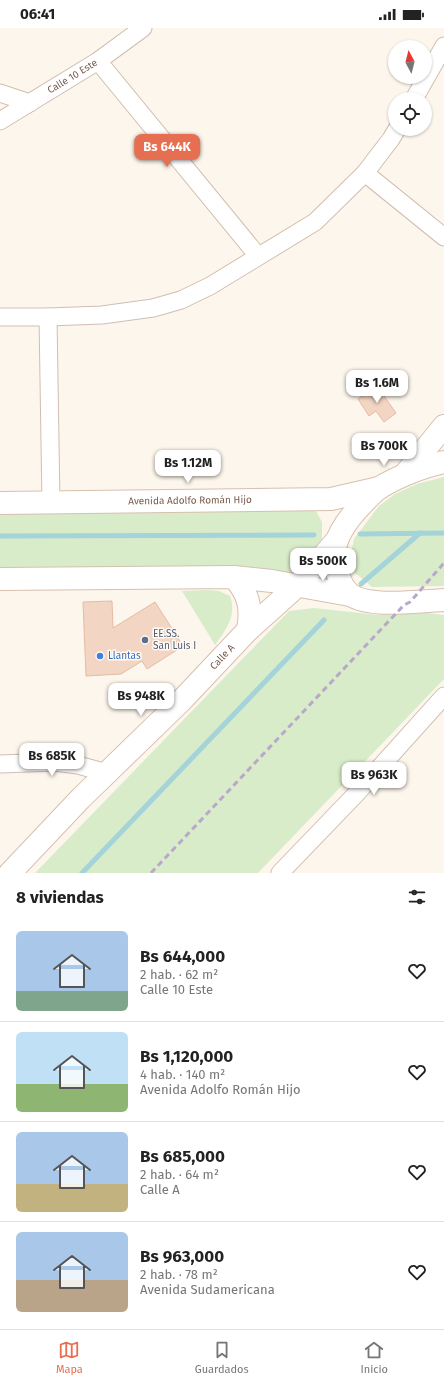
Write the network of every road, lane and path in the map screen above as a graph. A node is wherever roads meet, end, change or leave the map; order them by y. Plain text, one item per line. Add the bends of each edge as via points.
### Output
1 (143, 28) edge
2 (444, 46) edge
3 (98, 61) junction
4 (418, 92) edge
5 (0, 93) edge
6 (30, 103) junction
7 (0, 122) edge
8 (394, 136) edge
9 (365, 173) junction
10 (444, 237) edge
11 (258, 256) junction
12 (0, 317) edge
13 (48, 317) junction
14 (444, 426) edge
15 (444, 462) edge
16 (404, 476) junction
17 (379, 488) junction
18 (0, 503) edge
19 (51, 504) junction
20 (337, 540) junction
21 (234, 577) junction
22 (0, 579) edge
23 (297, 586) junction
24 (344, 594) junction
25 (444, 600) edge
26 (265, 615) junction
27 (248, 630) junction
28 (444, 696) edge
29 (0, 764) edge
30 (107, 773) junction
31 (10, 873) edge
32 (280, 873) edge

1 - 3 street, Calle 10 Este
2 - 4 street
3 - 6 street, Calle 10 Este
3 - 11 street
5 - 6 street
6 - 7 street, Calle 10 Este
8 - 9 street
9 - 10 street
9 - 11 street via 315,222
11 - 13 street via 210,286 181,300 154,308 102,315
12 - 13 street
13 - 19 street
14 - 16 main road
15 - 16 main road
16 - 17 main road
17 - 19 main road, Avenida Adolfo Román Hijo via 331,499
17 - 20 main road via 345,524
18 - 19 main road, Avenida Adolfo Román Hijo
20 - 23 main road, Calle A
20 - 24 main road via 335,566
21 - 22 main road
21 - 23 main road
21 - 27 main road via 249,601 251,616
23 - 24 main road
23 - 26 main road, Calle A
24 - 25 main road via 370,601 393,603
24 - 26 main road via 286,605
26 - 27 main road, Calle A
27 - 30 main road, Calle A via 182,700
28 - 32 street via 356,794
29 - 30 street via 55,762
30 - 31 main road, Calle A

